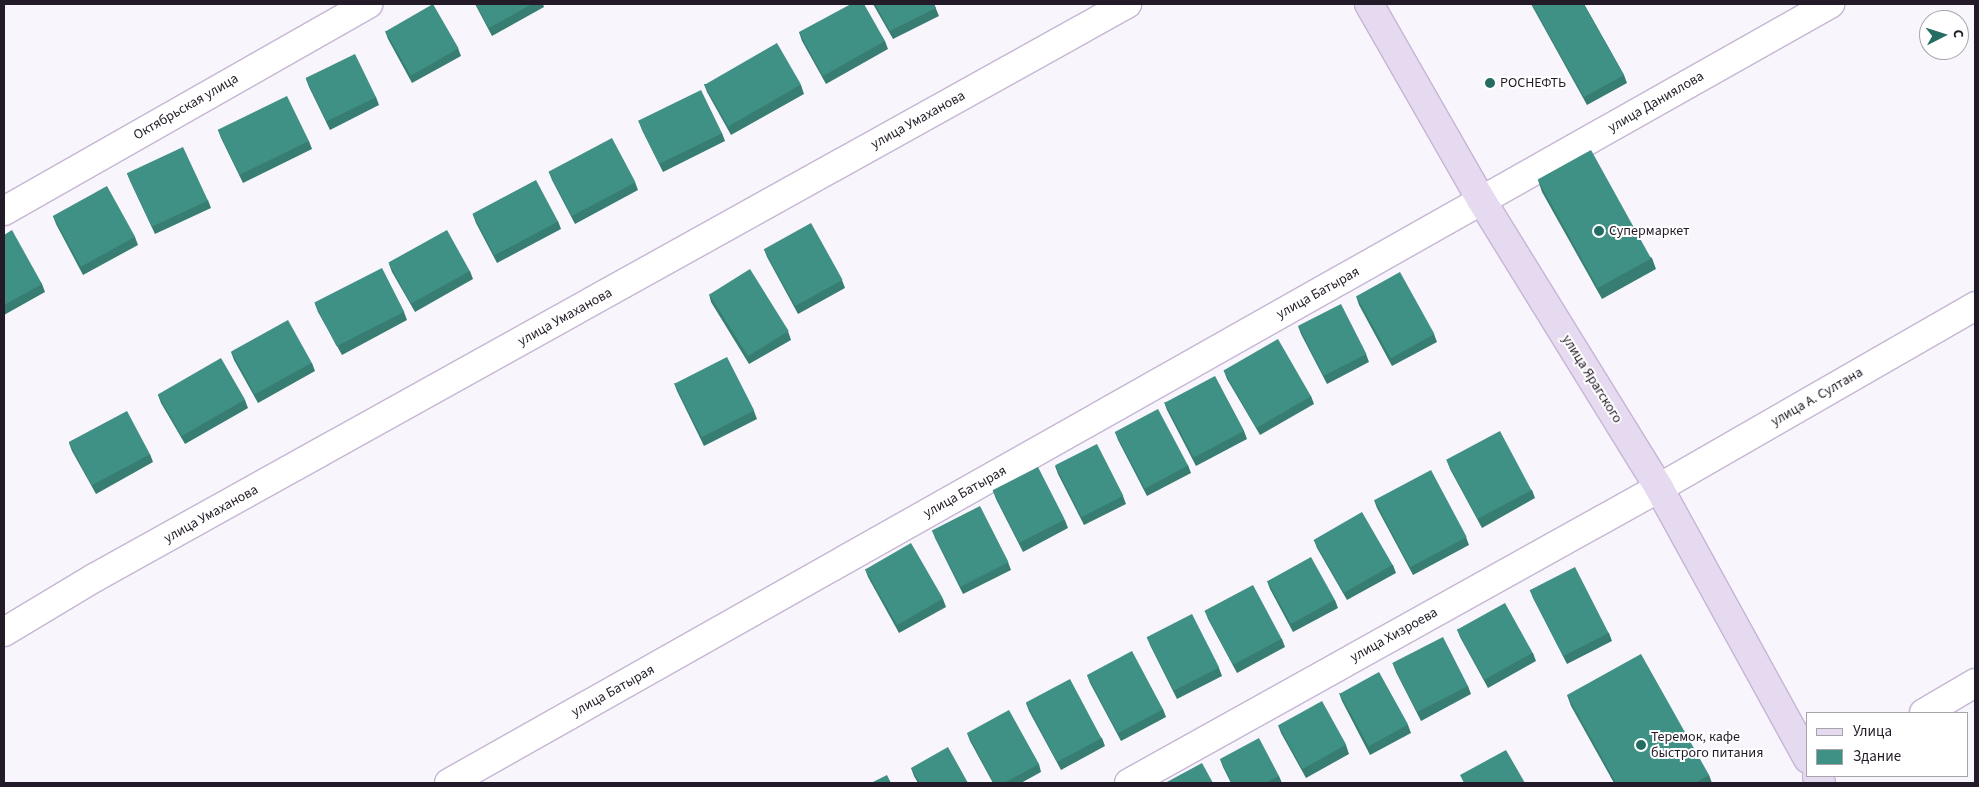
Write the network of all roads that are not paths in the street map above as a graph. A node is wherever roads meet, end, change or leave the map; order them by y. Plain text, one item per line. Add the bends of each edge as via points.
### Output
1 (368, 4) edge
2 (1127, 4) edge
3 (1369, 4) edge
4 (1830, 4) edge
5 (1482, 201) junction
6 (4, 211) edge
7 (1975, 306) edge
8 (1659, 488) junction
9 (4, 632) edge
10 (1975, 683) edge
11 (1926, 712) edge
12 (1806, 755) edge
13 (1815, 777) edge
14 (449, 783) edge
15 (1129, 783) edge
16 (1803, 783) edge

1 - 6 street, Октябрьская улица
2 - 9 street, улица Умаханова
3 - 5 main road, улица Ярагского
4 - 5 street, улица Даниялова
5 - 8 main road, улица Ярагского
5 - 14 street, улица Батырая
7 - 8 street, улица А. Султана
8 - 12 main road, улица Ярагского
8 - 15 street, улица Хизроева
10 - 11 street
13 - 16 street

